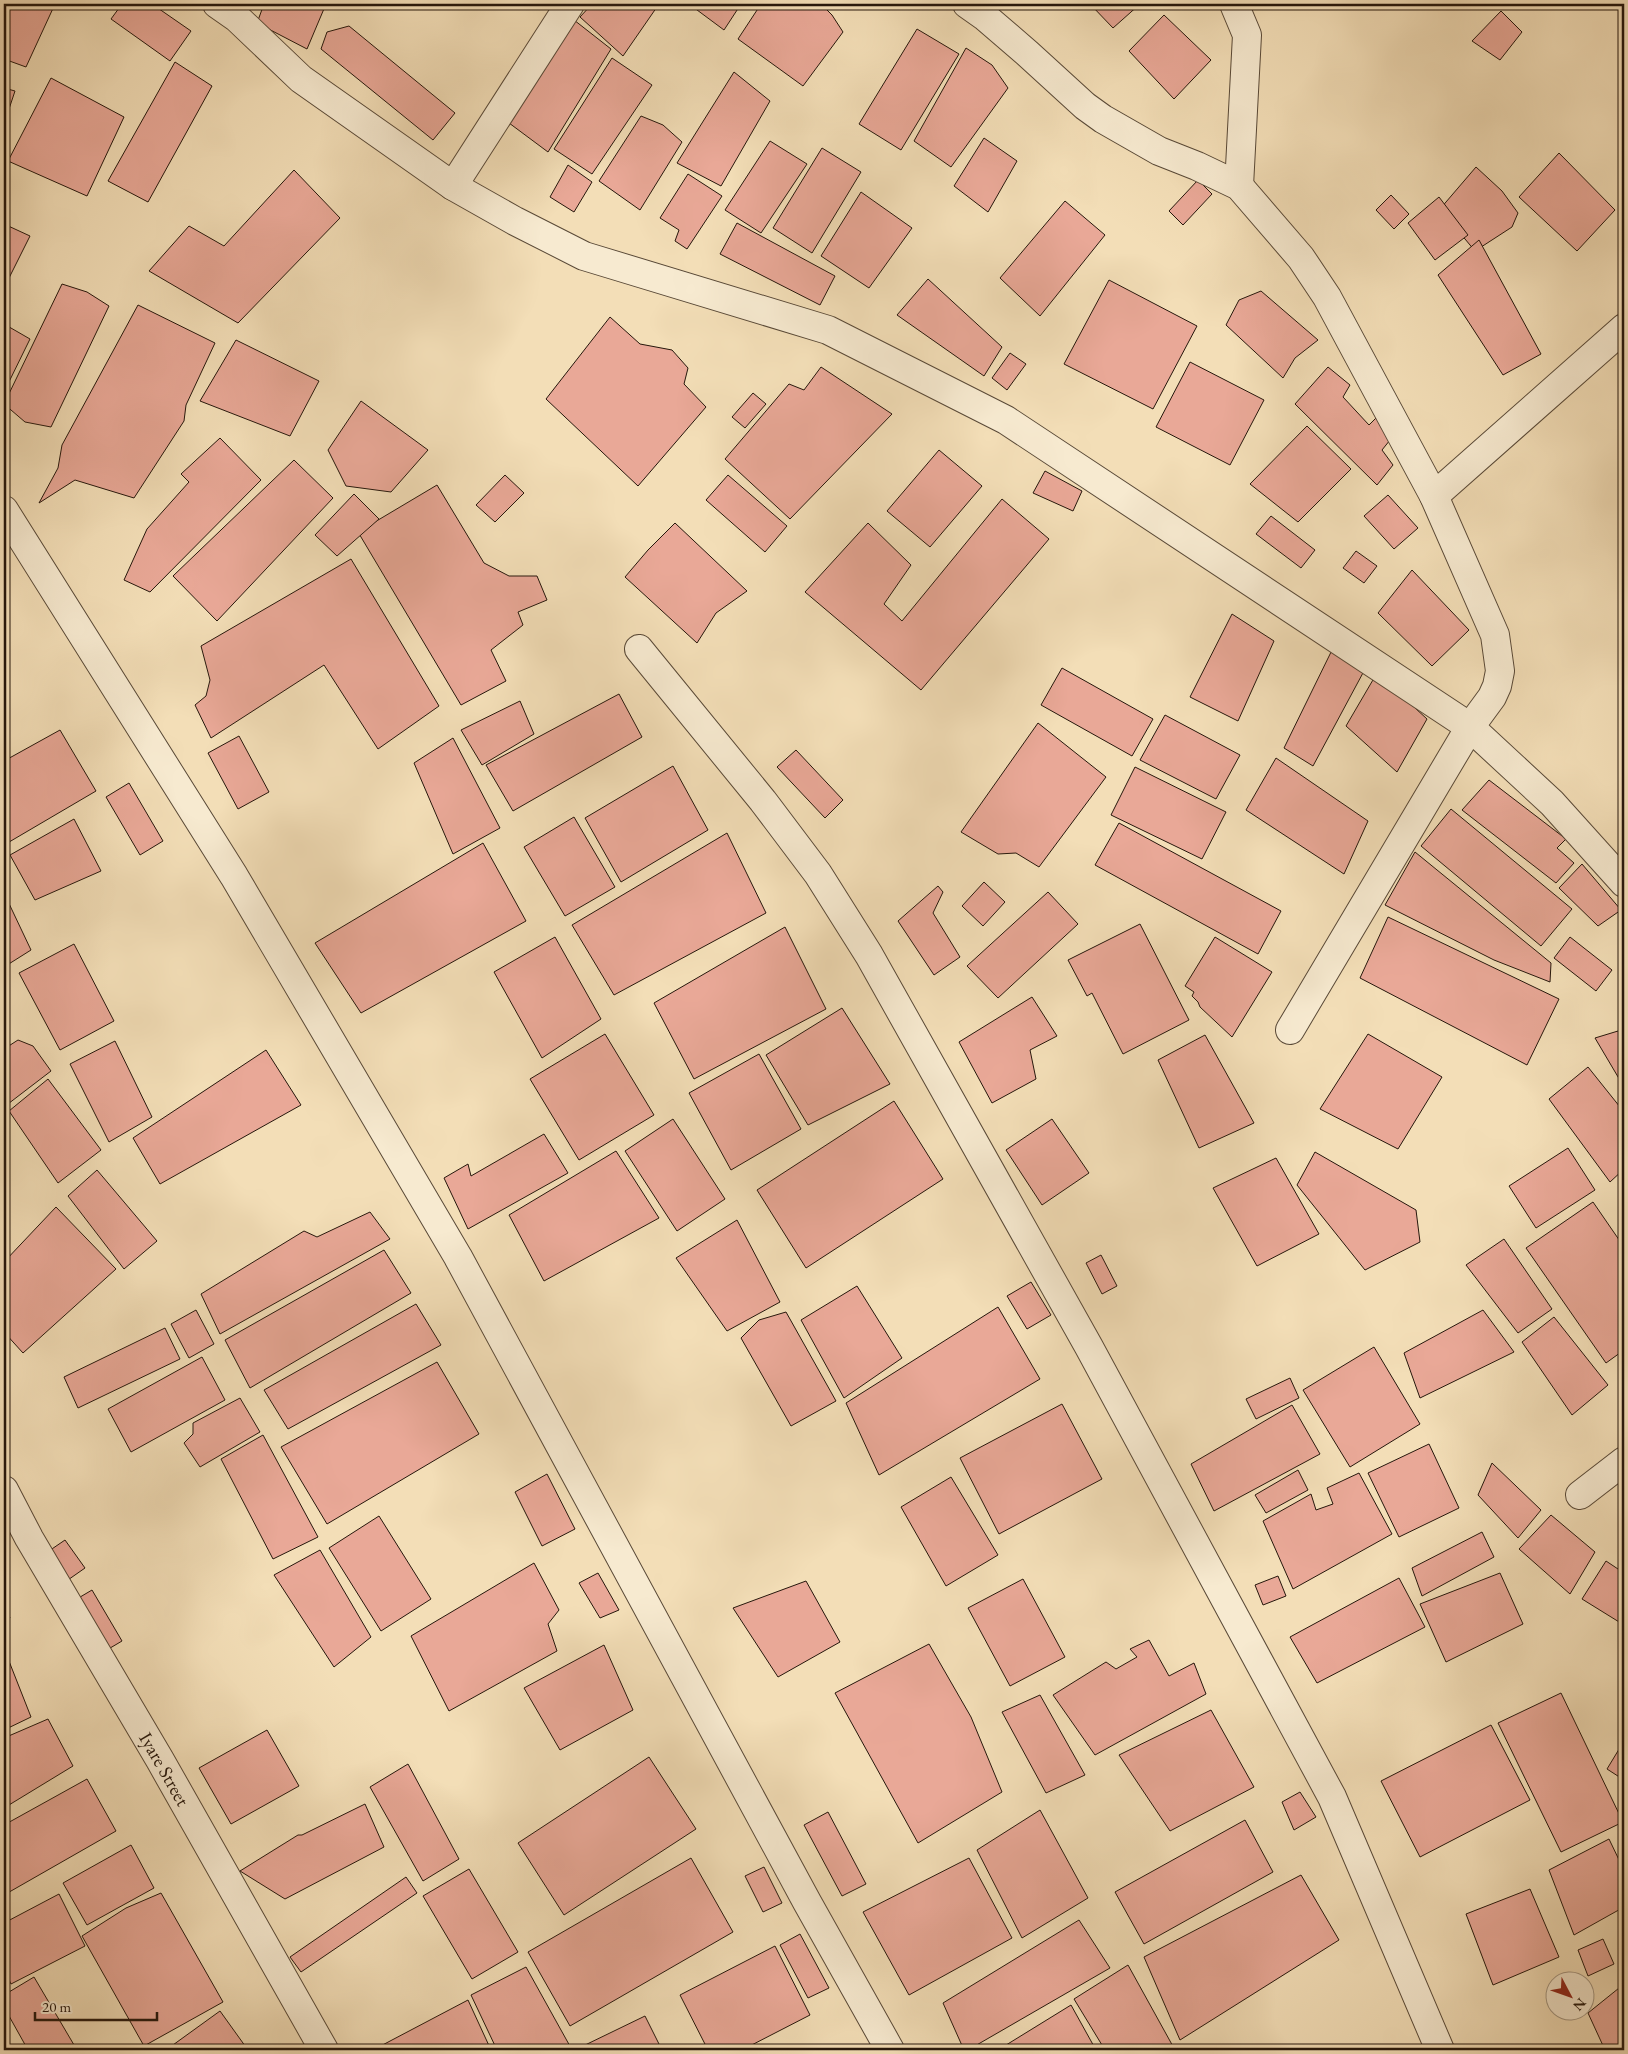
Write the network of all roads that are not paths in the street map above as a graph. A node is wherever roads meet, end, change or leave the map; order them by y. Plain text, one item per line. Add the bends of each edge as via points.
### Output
1 (570, 4) edge
2 (967, 4) edge
3 (1234, 4) edge
4 (233, 9) edge
5 (452, 186) junction
6 (1239, 186) junction
7 (1624, 328) edge
8 (1434, 496) junction
9 (4, 510) edge
10 (639, 649) dead end
11 (1470, 727) junction
12 (1624, 883) edge
13 (1290, 1030) dead end
14 (1624, 1462) edge
15 (4, 1490) edge
16 (1580, 1495) dead end
17 (321, 2049) edge
18 (890, 2050) edge
19 (1440, 2050) edge

1 - 5 street
2 - 6 street via 1103,119 1158,151
3 - 6 street via 1247,36
4 - 5 street via 300,80
5 - 11 street via 584,256 828,330 1006,420
6 - 8 street via 1301,258 1327,297
7 - 8 street
8 - 11 street via 1495,635 1499,654 1497,686
9 - 18 street via 234,876 458,1257
10 - 19 street via 812,866 869,955 1089,1347 1332,1797
11 - 12 street via 1552,803
11 - 13 street
14 - 16 street
15 - 17 street, Iyare Street via 160,1760

